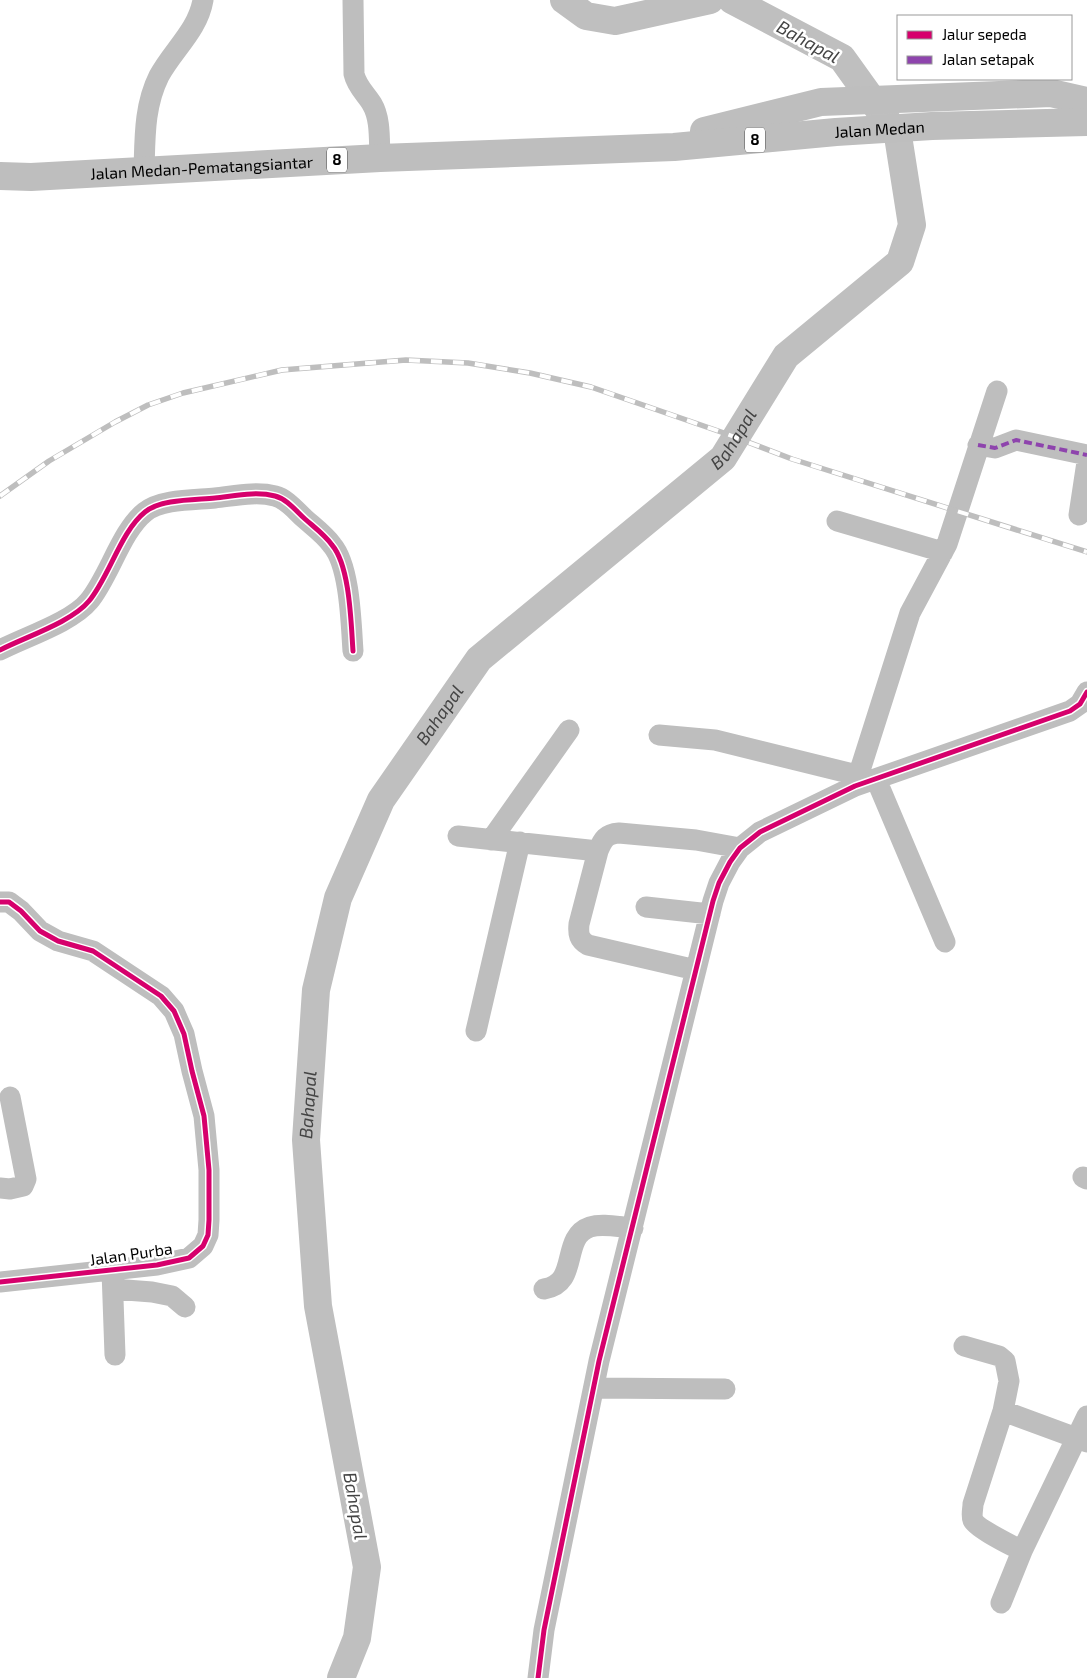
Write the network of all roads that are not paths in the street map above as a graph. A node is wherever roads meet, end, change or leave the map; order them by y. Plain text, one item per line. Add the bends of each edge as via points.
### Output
1 (203, 0) edge
2 (353, 0) edge
3 (1087, 100) edge
4 (1087, 122) edge
5 (674, 148) junction
6 (380, 158) junction
7 (144, 171) junction
8 (0, 176) edge
9 (997, 391) dead end
10 (978, 445) junction
11 (1087, 456) edge
12 (1087, 462) edge
13 (1080, 516) dead end
14 (838, 521) dead end
15 (943, 552) junction
16 (0, 650) edge
17 (353, 651) dead end
18 (1087, 692) edge
19 (569, 730) dead end
20 (659, 735) dead end
21 (863, 780) junction
22 (458, 836) dead end
23 (491, 840) junction
24 (520, 842) junction
25 (740, 848) junction
26 (598, 851) junction
27 (0, 902) edge
28 (646, 906) dead end
29 (710, 914) junction
30 (945, 942) dead end
31 (696, 970) junction
32 (476, 1031) dead end
33 (10, 1097) dead end
34 (0, 1188) edge
35 (633, 1228) junction
36 (113, 1280) junction
37 (0, 1282) edge
38 (544, 1289) dead end
39 (185, 1307) dead end
40 (964, 1346) dead end
41 (115, 1355) dead end
42 (594, 1388) junction
43 (725, 1389) dead end
44 (1002, 1411) junction
45 (1087, 1416) edge
46 (1082, 1439) edge
47 (1022, 1551) junction
48 (1001, 1604) dead end
49 (538, 1678) edge

1 - 7 street via 188,35 160,76 149,102
2 - 6 street via 354,74 356,83 373,105
3 - 5 highway, 8 via 1051,93 821,102 704,131
4 - 5 highway, Jalan Medan / 8 via 836,132
5 - 6 highway, Jalan Medan-Pematangsiantar / 8
6 - 7 highway, Jalan Medan-Pematangsiantar / 8
7 - 8 highway, Jalan Medan-Pematangsiantar / 8
9 - 10 street
10 - 11 street via 995,448 1016,440
10 - 15 street
12 - 13 street
14 - 15 street
15 - 21 street via 910,613
16 - 17 street via 81,610 94,594 132,526 145,512 158,505 179,501 259,494 276,496 288,503 338,553 345,576
18 - 21 street via 1080,704 1070,711
19 - 23 street
20 - 21 street via 715,740
21 - 25 street via 760,832
21 - 30 street
22 - 23 street
23 - 24 street
24 - 26 street
24 - 32 street
25 - 26 street via 696,840 619,833 607,835
25 - 29 street via 719,883
26 - 31 street via 579,924 582,942
27 - 36 street, Jalan Purba via 9,902 40,930 58,941 94,951 161,996 174,1011 184,1034 208,1142 208,1235 203,1246 190,1258
28 - 29 street
29 - 31 street
31 - 35 street
33 - 34 street via 26,1178 23,1186 18,1188
35 - 38 street via 591,1226 581,1231 562,1280 556,1286
35 - 42 street
36 - 37 street, Jalan Purba
36 - 39 street via 172,1296
36 - 41 street
40 - 44 street via 999,1356 1005,1361 1009,1381
42 - 43 street
42 - 49 street via 544,1630
44 - 46 street
44 - 47 street via 973,1504 973,1521
45 - 46 street
46 - 47 street
47 - 48 street

